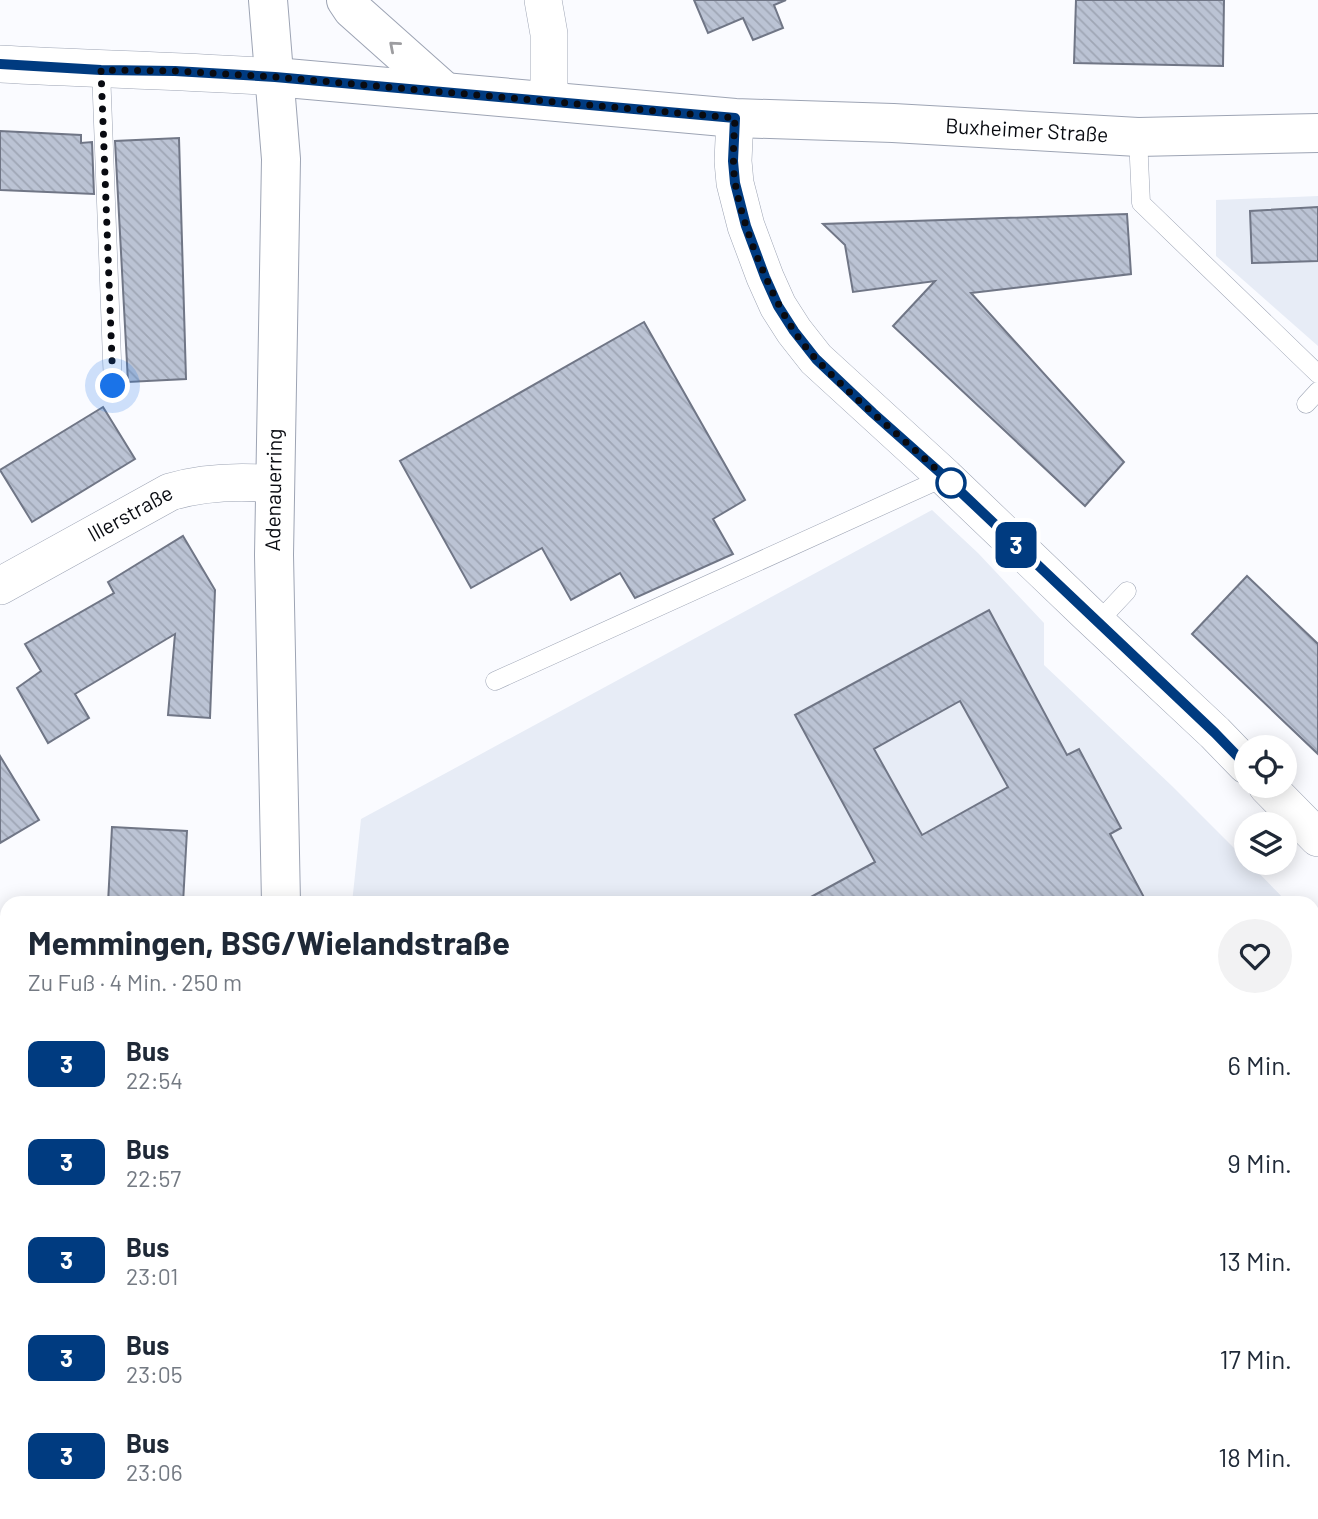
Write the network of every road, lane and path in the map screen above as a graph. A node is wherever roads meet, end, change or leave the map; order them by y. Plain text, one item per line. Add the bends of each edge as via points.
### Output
1 (268, 0) edge
2 (346, 0) edge
3 (544, 0) edge
4 (0, 64) edge
5 (101, 70) junction
6 (275, 77) junction
7 (444, 91) junction
8 (549, 101) junction
9 (735, 118) junction
10 (1318, 133) edge
11 (1138, 137) junction
12 (1318, 374) edge
13 (113, 386) dead end
14 (945, 477) junction
15 (274, 484) junction
16 (0, 586) edge
17 (1127, 591) dead end
18 (1097, 623) junction
19 (495, 681) dead end
20 (1234, 753) edge
21 (1279, 798) edge
22 (1318, 838) edge
23 (281, 896) edge

1 - 6 main road, Adenauerring
7 -> 2 main road
3 - 8 street
4 - 5 street
5 - 6 street
5 - 13 lane
6 - 7 main road, Buxheimer Straße
6 - 15 main road, Adenauerring via 281,159
7 - 8 main road, Buxheimer Straße
8 - 9 main road, Buxheimer Straße
9 - 11 main road, Buxheimer Straße
9 - 14 street via 733,161 740,205 778,306 816,359
10 - 11 main road, Buxheimer Straße
11 - 12 lane via 1141,203
14 - 18 street
14 - 19 lane
15 - 16 street, Illerstraße via 199,484 170,492
15 - 23 main road, Adenauerring
17 - 18 lane
18 - 20 street
21 - 22 street

